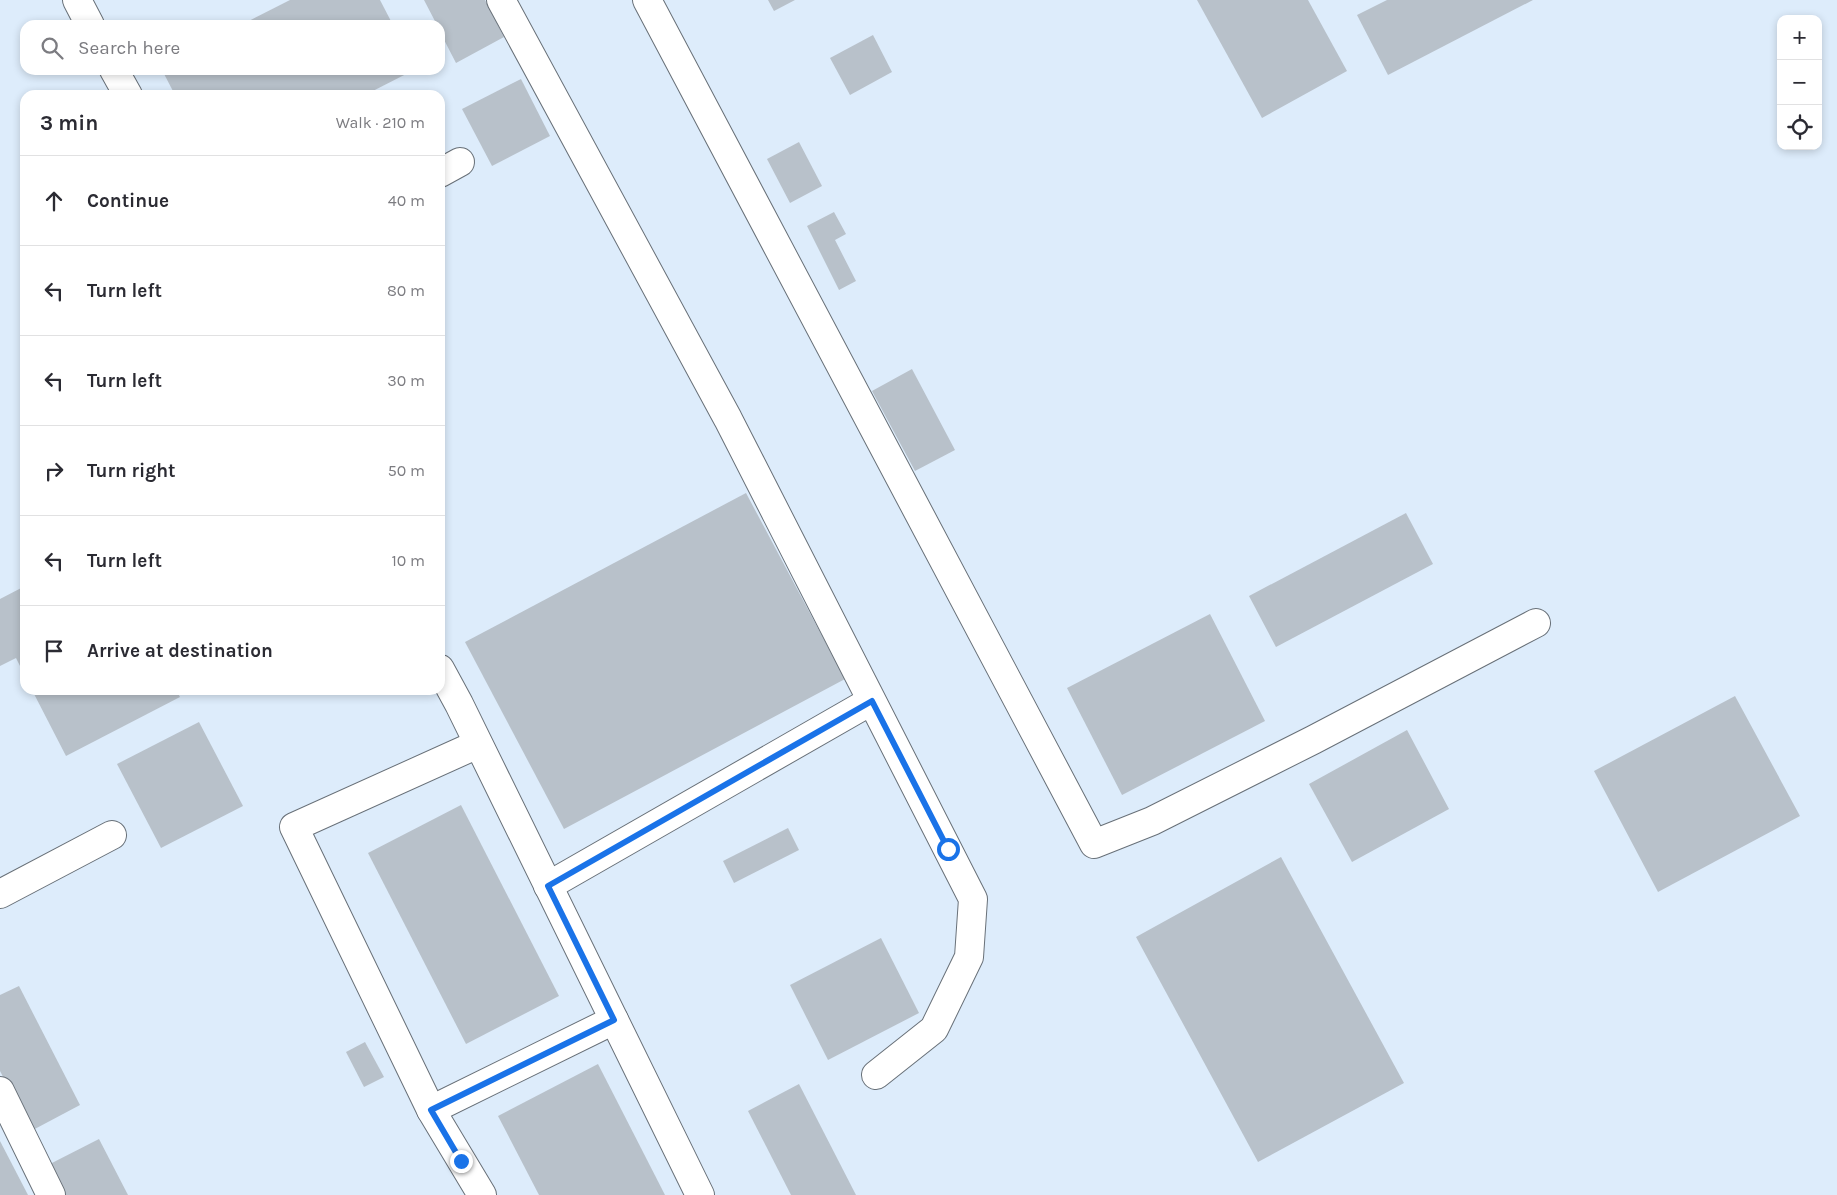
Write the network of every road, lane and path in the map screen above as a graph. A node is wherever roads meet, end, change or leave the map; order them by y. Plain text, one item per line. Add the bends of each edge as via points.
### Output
1 (76, 0) edge
2 (501, 0) edge
3 (647, 0) edge
4 (87, 20) edge
5 (117, 75) edge
6 (125, 90) edge
7 (1536, 623) dead end
8 (445, 679) edge
9 (872, 701) junction
10 (478, 744) junction
11 (112, 835) dead end
12 (548, 886) junction
13 (0, 894) edge
14 (614, 1020) junction
15 (876, 1075) dead end
16 (0, 1091) edge
17 (431, 1110) junction
18 (51, 1195) edge
19 (482, 1195) edge
20 (700, 1195) edge

1 - 4 lane
2 - 9 lane via 728,419
3 - 7 lane via 1094,844 1152,821
5 - 6 lane
8 - 10 lane
9 - 12 lane
9 - 15 lane via 973,899 969,957 934,1029
10 - 12 lane
10 - 17 lane via 294,827
11 - 13 lane
12 - 14 lane
14 - 17 lane
14 - 20 lane
16 - 18 lane
17 - 19 lane

